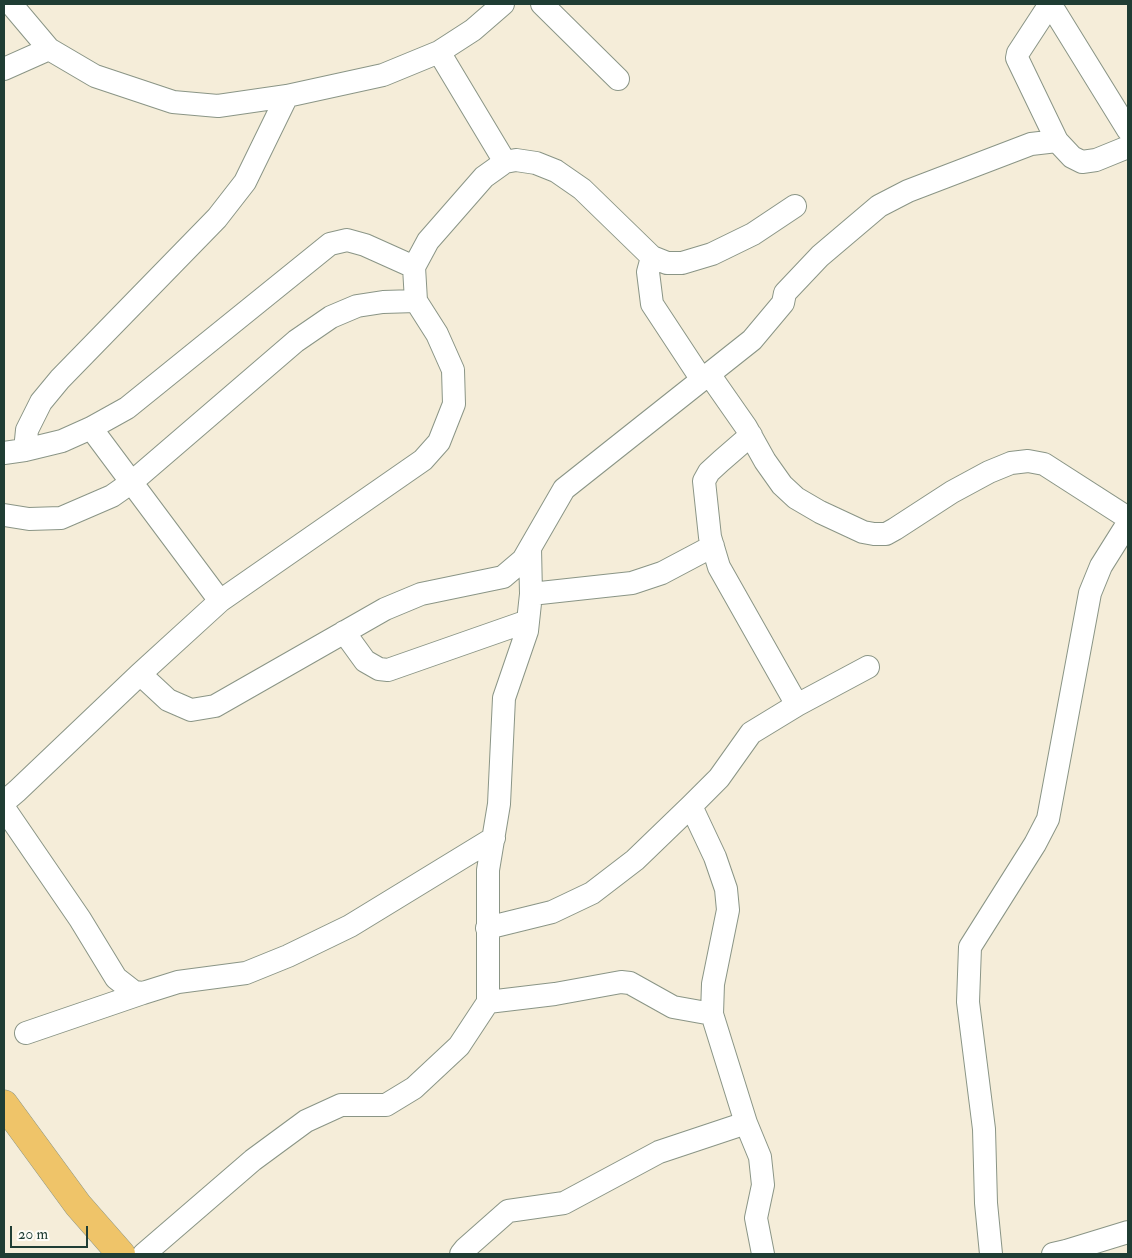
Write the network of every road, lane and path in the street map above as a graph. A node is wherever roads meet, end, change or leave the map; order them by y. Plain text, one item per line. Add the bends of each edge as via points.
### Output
1 (11, 4) edge
2 (503, 4) edge
3 (542, 4) edge
4 (1051, 4) edge
5 (49, 49) junction
6 (439, 52) junction
7 (4, 69) edge
8 (618, 79) dead end
9 (287, 96) junction
10 (1128, 130) edge
11 (1057, 141) junction
12 (1128, 147) edge
13 (505, 162) junction
14 (795, 206) dead end
15 (652, 257) junction
16 (414, 267) junction
17 (416, 301) junction
18 (706, 377) junction
19 (91, 428) junction
20 (751, 435) junction
21 (14, 452) edge
22 (132, 482) junction
23 (4, 515) edge
24 (1128, 518) edge
25 (1128, 524) edge
26 (713, 546) junction
27 (530, 548) junction
28 (531, 594) junction
29 (220, 601) junction
30 (528, 621) junction
31 (344, 632) junction
32 (868, 667) dead end
33 (140, 674) junction
34 (797, 705) junction
35 (4, 802) edge
36 (692, 806) junction
37 (4, 808) edge
38 (494, 838) junction
39 (487, 928) junction
40 (143, 993) junction
41 (488, 1002) junction
42 (712, 1014) junction
43 (26, 1033) dead end
44 (4, 1104) edge
45 (746, 1124) junction
46 (1128, 1232) edge
47 (1063, 1253) edge
48 (120, 1254) edge
49 (144, 1254) edge
50 (461, 1254) edge
51 (763, 1254) edge
52 (991, 1254) edge

1 - 5 street
2 - 6 street via 473,30
3 - 8 street
4 - 10 street
4 - 11 street via 1017,58
5 - 7 street
5 - 9 street via 95,76 173,102 218,106
6 - 9 street via 382,75
6 - 13 street
9 - 21 street via 245,182 217,218 60,379 41,402
11 - 12 street via 1072,157 1082,162
11 - 18 street via 1031,144 908,191 879,206 820,256 785,293 783,303 752,340
13 - 15 street via 536,163 556,170 582,189
13 - 16 street via 484,177 434,234
14 - 15 street via 753,234 712,254 682,263 667,263
15 - 18 street via 648,272 652,304
16 - 17 street
16 - 19 street via 347,240 330,244 127,408
17 - 22 street via 357,306 331,317 296,341
17 - 29 street via 437,334 453,370 454,404 439,442 423,460
18 - 20 street
18 - 27 street via 564,489
19 - 21 street via 62,441
19 - 22 street
20 - 24 street via 782,485 796,498 863,532 886,534 989,472 1028,460 1044,464
20 - 26 street via 721,460 704,481
22 - 23 street via 112,496 61,518 29,519
22 - 29 street
25 - 52 street via 1100,566 1090,593 1048,818 970,948 968,1002 984,1129
26 - 28 street via 662,573 632,583
26 - 34 street via 719,567
27 - 28 street
27 - 31 street via 523,560 503,577 421,594
28 - 30 street
29 - 33 street
30 - 31 street via 388,670 365,661
30 - 38 street via 504,698 499,804
31 - 33 street via 215,706 191,710 168,700
32 - 34 street
33 - 35 street
34 - 36 street via 751,733 719,778
36 - 39 street via 635,860 592,893 552,912
36 - 42 street via 726,889 728,910 713,984
37 - 40 street via 116,978 134,992
38 - 39 street via 488,870
38 - 40 street via 350,926 288,956 246,972 178,982
39 - 41 street
40 - 43 street
41 - 42 street via 621,982 630,983 673,1007
41 - 49 street via 459,1046 414,1088 386,1104 340,1105 306,1121 253,1160
42 - 45 street
44 - 48 main road via 78,1205
45 - 50 street via 659,1152 564,1203 508,1210
45 - 51 street via 760,1157 764,1185 756,1218
46 - 47 street

